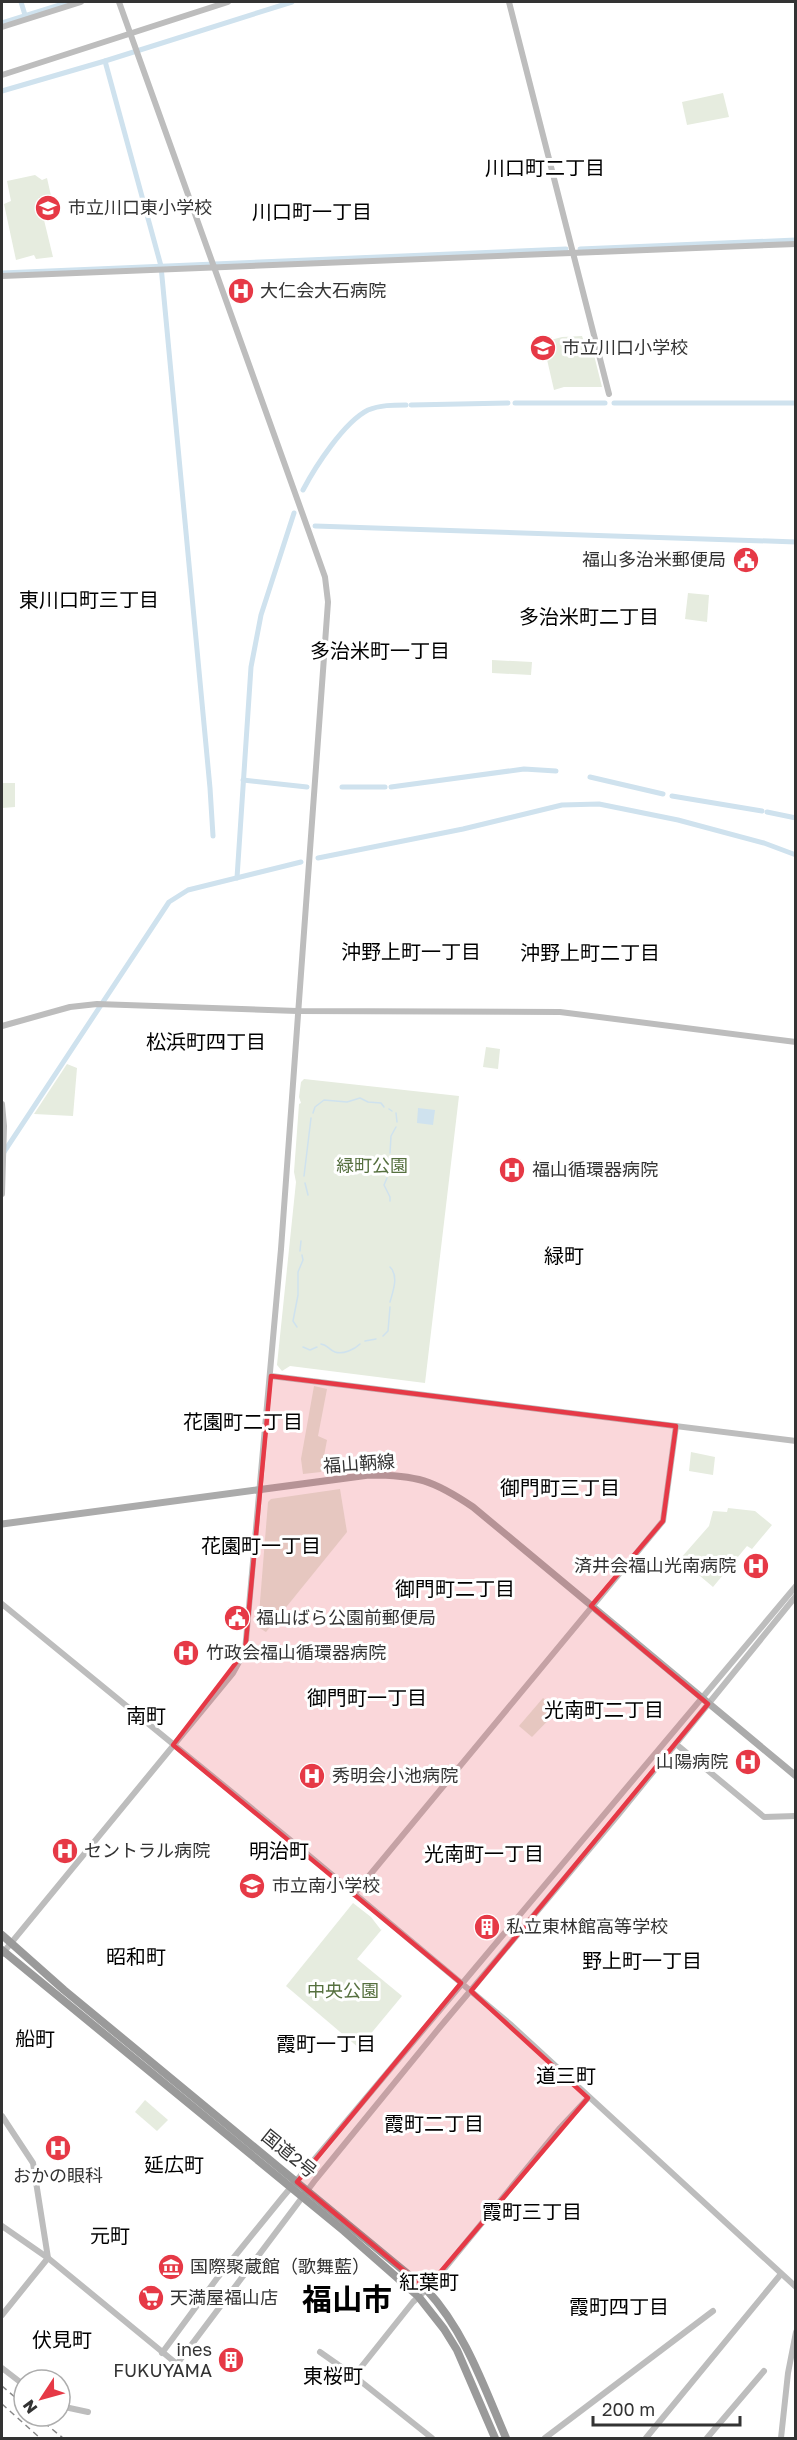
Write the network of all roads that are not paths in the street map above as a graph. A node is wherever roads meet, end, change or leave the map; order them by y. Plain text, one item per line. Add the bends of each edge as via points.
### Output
1 (81, 2) edge
2 (119, 2) edge
3 (228, 2) edge
4 (509, 2) edge
5 (2, 27) edge
6 (130, 34) junction
7 (2, 75) edge
8 (795, 244) edge
9 (574, 253) junction
10 (214, 267) junction
11 (2, 276) edge
12 (609, 393) dead end
13 (297, 1011) junction
14 (2, 1026) edge
15 (795, 1042) edge
16 (2, 1104) edge
17 (3, 1149) edge
18 (3, 1164) edge
19 (2, 1194) edge
20 (271, 1376) junction
21 (676, 1426) junction
22 (795, 1441) edge
23 (260, 1490) junction
24 (2, 1524) edge
25 (795, 1586) edge
26 (795, 1596) edge
27 (2, 1604) edge
28 (591, 1606) junction
29 (700, 1697) junction
30 (708, 1704) junction
31 (676, 1744) junction
32 (173, 1745) junction
33 (795, 1776) edge
34 (795, 1816) edge
35 (354, 1894) junction
36 (2, 1935) edge
37 (10, 1943) junction
38 (2, 1952) edge
39 (461, 1983) junction
40 (471, 1991) junction
41 (588, 2098) junction
42 (2, 2116) edge
43 (294, 2185) junction
44 (305, 2194) junction
45 (2, 2226) edge
46 (48, 2258) junction
47 (781, 2274) junction
48 (795, 2287) edge
49 (426, 2289) junction
50 (418, 2296) junction
51 (713, 2311) dead end
52 (2, 2315) edge
53 (795, 2332) edge
54 (320, 2352) dead end
55 (162, 2353) junction
56 (764, 2371) dead end
57 (354, 2376) junction
58 (72, 2409) edge
59 (88, 2412) dead end
60 (432, 2439) edge
61 (495, 2439) edge
62 (506, 2439) edge
63 (545, 2439) edge
64 (646, 2439) edge
65 (708, 2439) edge
66 (781, 2439) edge

1 - 5 street
2 - 6 street
3 - 6 street
4 - 9 street
6 - 7 street
6 - 10 street
8 - 9 street
9 - 10 street
9 - 12 street
10 - 11 street
10 - 13 street via 325,577 328,602
13 - 14 street via 97,1004 69,1007
13 - 15 street via 560,1012
13 - 20 street
16 - 17 street
17 - 18 street
18 - 19 street
20 - 21 street
20 - 23 street
21 - 22 street
21 - 28 street via 663,1521
23 - 24 main road, 福山鞆線
23 - 28 main road, 福山鞆線 via 369,1475 422,1479 473,1507
23 - 32 street via 246,1651 233,1673
25 - 29 street
26 - 30 street
27 - 32 street
28 - 29 main road, 福山鞆線
28 - 35 street
29 - 30 main road, 福山鞆線
29 - 39 street
30 - 31 street
30 - 33 main road, 福山鞆線
31 - 34 street via 764,1816
31 - 40 street
32 - 35 street
32 - 37 street
35 - 39 street
36 - 37 highway, 国道2号
37 - 38 street
37 - 43 highway, 国道2号
38 - 43 highway, 国道2号
39 - 40 street
39 - 43 street
40 - 41 street
40 - 44 street
41 - 47 street
41 - 49 street
42 - 46 street via 33,2163
43 - 44 highway, 国道2号
43 - 55 street
44 - 49 highway, 国道2号
44 - 50 highway, 国道2号
44 - 55 street via 177,2364
45 - 46 street
46 - 52 street
46 - 55 street
47 - 48 street
47 - 64 street
49 - 50 street
49 - 62 highway, 国道2号 via 450,2319 469,2353
50 - 57 street
50 - 61 highway, 国道2号 via 457,2349
51 - 63 street
53 - 66 street
54 - 57 street
56 - 65 street
57 - 60 street
58 - 59 street

